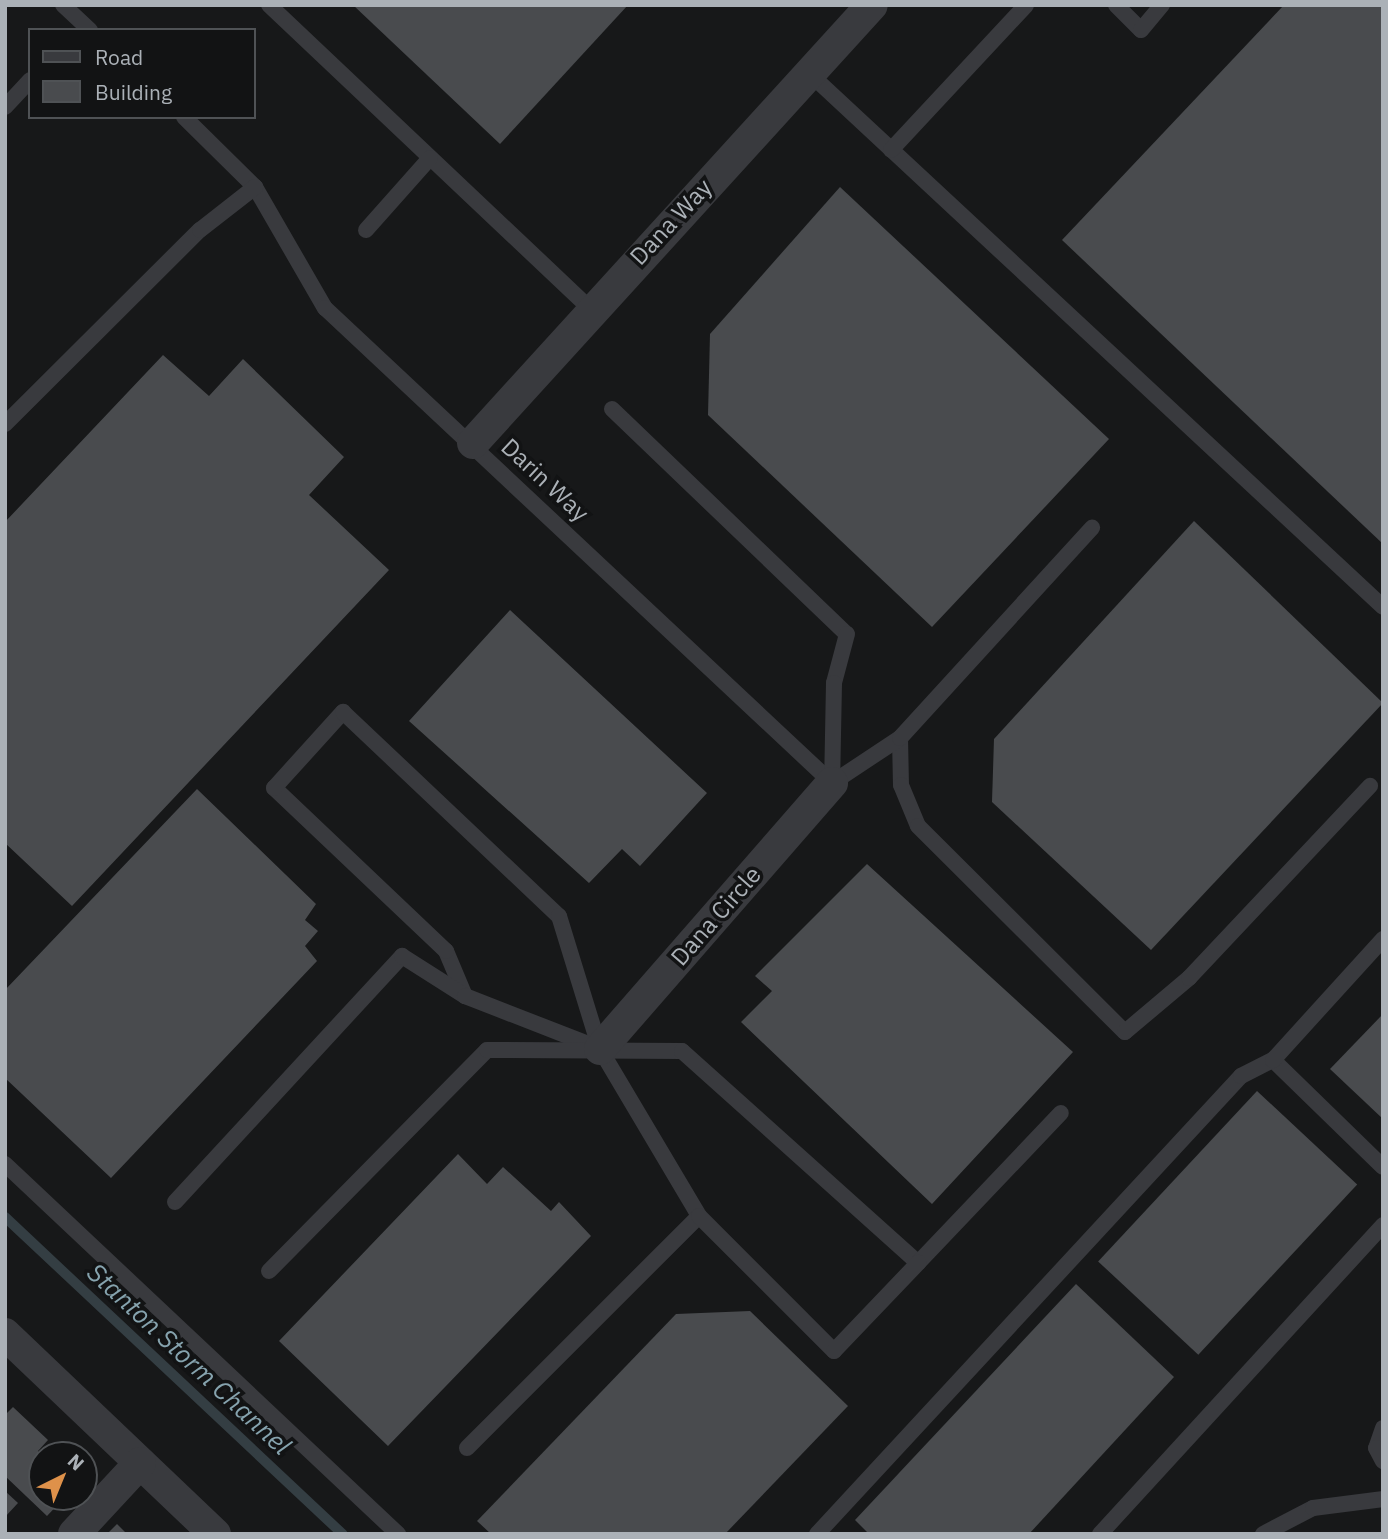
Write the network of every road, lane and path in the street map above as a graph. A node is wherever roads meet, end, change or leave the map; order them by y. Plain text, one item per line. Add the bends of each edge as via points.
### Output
1 (63, 5) edge
2 (268, 5) edge
3 (872, 5) edge
4 (1026, 5) edge
5 (1116, 5) edge
6 (1162, 5) edge
7 (83, 27) edge
8 (809, 73) junction
9 (28, 82) edge
10 (5, 107) edge
11 (186, 119) edge
12 (891, 150) junction
13 (430, 158) junction
14 (255, 187) junction
15 (366, 230) dead end
16 (590, 309) junction
17 (612, 409) dead end
18 (5, 424) edge
19 (473, 443) junction
20 (1092, 528) dead end
21 (1383, 607) edge
22 (900, 738) junction
23 (832, 783) junction
24 (1370, 786) dead end
25 (1383, 939) edge
26 (465, 996) junction
27 (600, 1049) junction
28 (1273, 1060) junction
29 (1060, 1114) dead end
30 (5, 1164) edge
31 (1383, 1167) edge
32 (175, 1202) dead end
33 (699, 1216) junction
34 (1383, 1225) edge
35 (918, 1263) junction
36 (269, 1271) dead end
37 (5, 1334) edge
38 (1383, 1428) edge
39 (467, 1448) dead end
40 (1383, 1461) edge
41 (140, 1463) junction
42 (1383, 1499) edge
43 (824, 1531) edge
44 (74, 1534) edge
45 (215, 1534) edge
46 (398, 1534) edge
47 (1100, 1534) edge
48 (1263, 1534) edge

1 - 7 lane
2 - 13 lane
3 - 8 street, Dana Way
4 - 12 lane
5 - 6 lane via 1140,30
8 - 12 lane
8 - 16 street, Dana Way
9 - 10 lane
11 - 14 lane, Darin Way
12 - 21 lane
13 - 15 lane
13 - 16 lane
14 - 18 lane via 200,230
14 - 19 lane, Darin Way via 325,307
16 - 19 street, Dana Way
17 - 23 lane via 847,634 834,683
19 - 23 lane, Darin Way
20 - 22 lane
22 - 23 lane
22 - 24 lane via 901,785 918,826 1125,1032 1189,978
23 - 27 street, Dana Circle
25 - 28 lane
26 - 27 lane
26 - 27 lane via 446,951 274,788 343,712 559,916
26 - 32 lane via 401,956
27 - 33 lane
27 - 35 lane via 682,1051
27 - 36 lane via 487,1050
28 - 31 lane
28 - 43 lane via 1241,1076
29 - 35 lane
30 - 46 lane
33 - 35 lane via 834,1351
33 - 39 lane
34 - 47 lane
37 - 41 street
38 - 40 lane via 1376,1448
41 - 44 street
41 - 45 street
42 - 48 lane via 1313,1508

